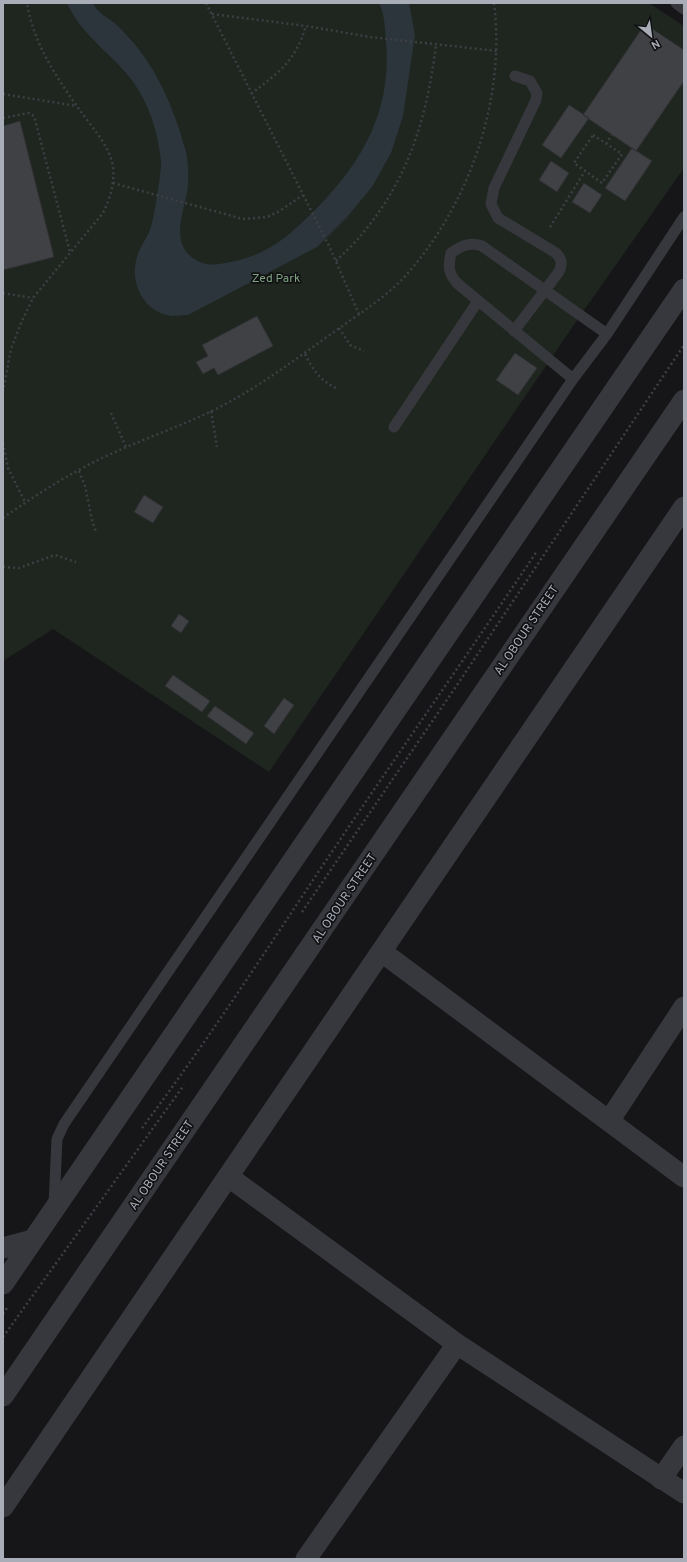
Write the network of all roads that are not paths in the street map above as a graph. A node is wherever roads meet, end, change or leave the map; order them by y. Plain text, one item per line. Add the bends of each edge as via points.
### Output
1 (676, 3) edge
2 (684, 9) edge
3 (515, 76) dead end
4 (684, 217) edge
5 (684, 289) edge
6 (544, 292) junction
7 (478, 301) junction
8 (514, 331) junction
9 (607, 334) junction
10 (573, 379) junction
11 (684, 400) edge
12 (394, 427) dead end
13 (684, 507) edge
14 (382, 952) junction
15 (684, 1008) edge
16 (609, 1121) junction
17 (229, 1176) junction
18 (684, 1177) edge
19 (53, 1210) junction
20 (33, 1240) junction
21 (3, 1248) edge
22 (3, 1284) edge
23 (457, 1344) junction
24 (3, 1396) edge
25 (684, 1446) edge
26 (661, 1479) junction
27 (684, 1493) edge
28 (3, 1507) edge
29 (313, 1557) edge

1 - 2 lane
3 - 6 lane via 530,81 537,93 536,100 494,188 491,204 498,218 556,253 562,262 561,268
4 - 9 lane
5 - 19 street
6 - 7 lane via 482,246 466,244 452,253 449,270 452,278
6 - 8 lane
6 - 9 lane
7 - 8 lane
7 - 12 lane
8 - 10 lane
9 - 10 lane
10 - 19 lane via 64,1124 57,1139
11 - 24 street, AL OBOUR STREET
13 - 14 street
14 - 16 street
14 - 17 street
15 - 16 street
16 - 18 street
17 - 23 street
17 - 28 street
19 - 20 street
20 - 21 street
20 - 22 street
23 - 26 street
23 - 29 street
25 - 26 street
26 - 27 street

